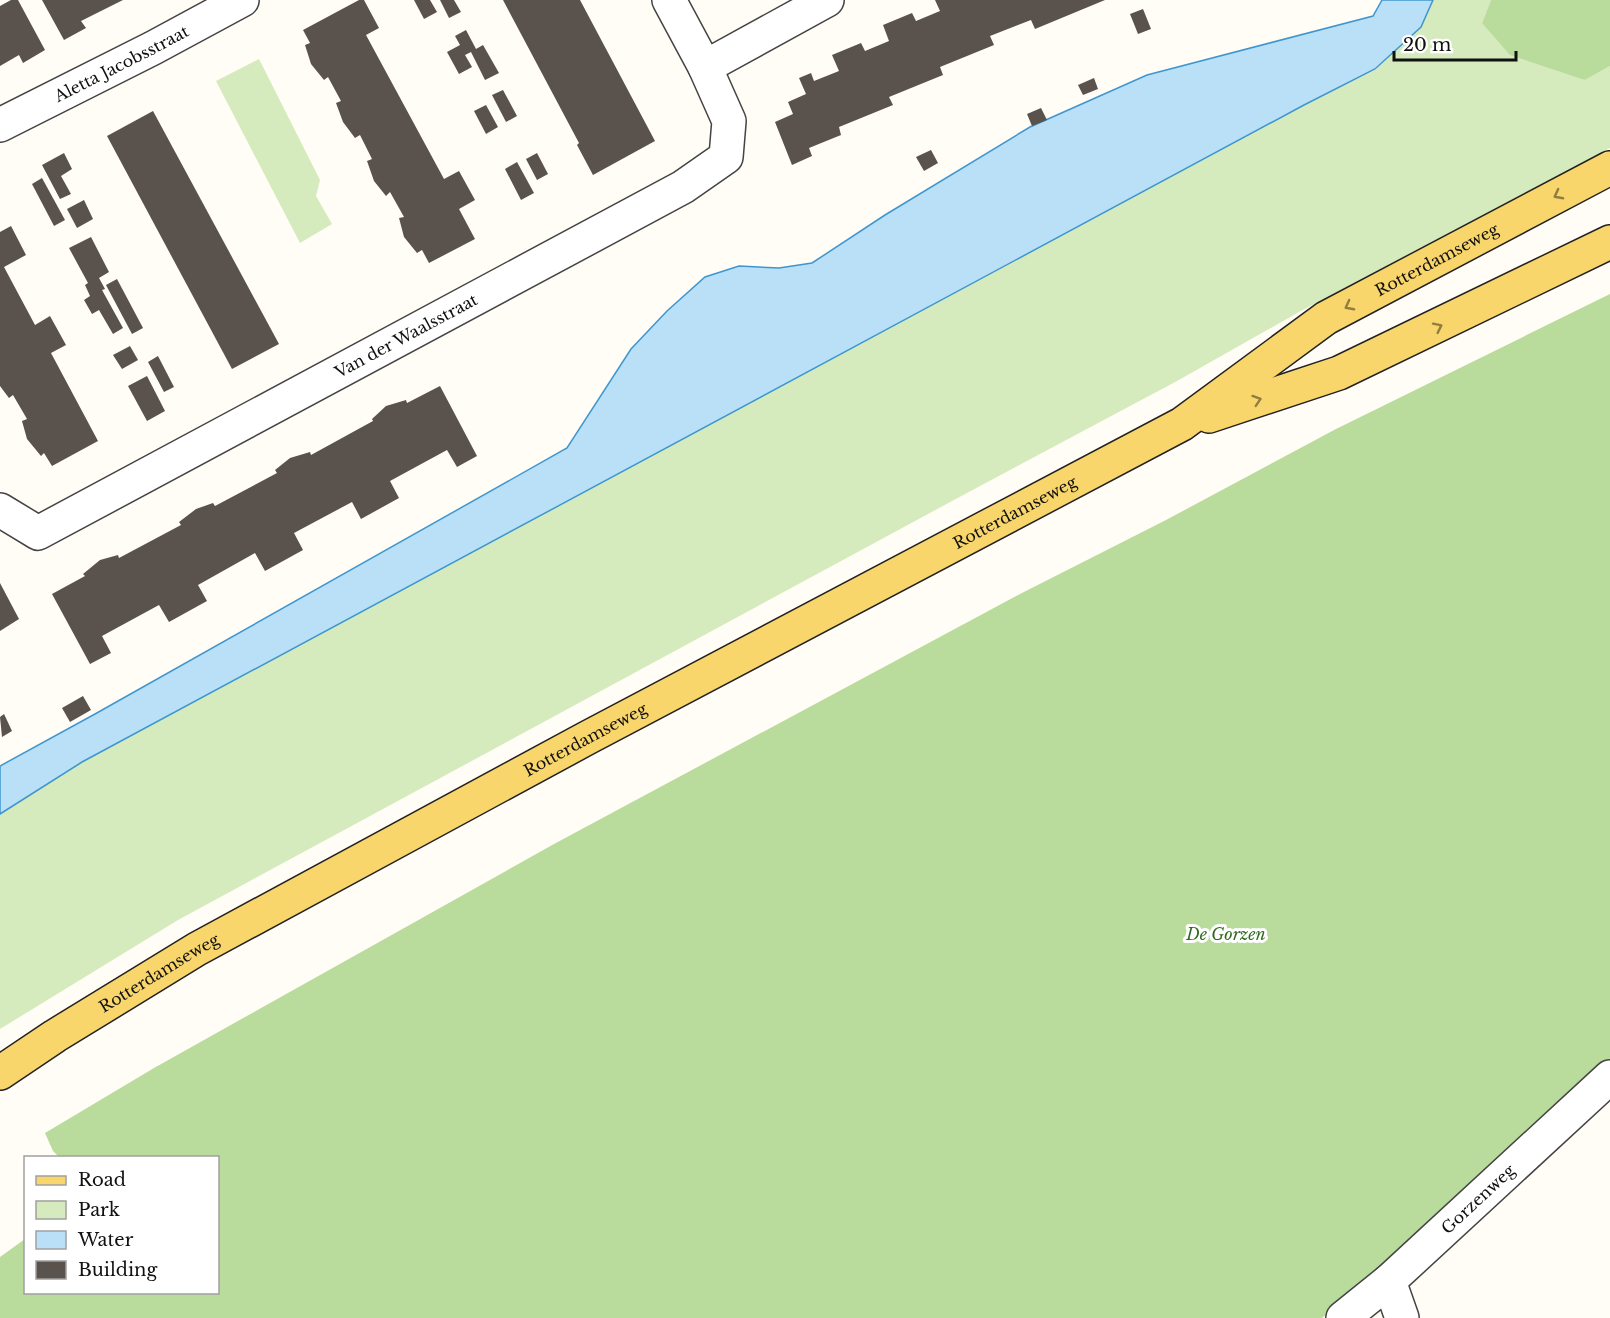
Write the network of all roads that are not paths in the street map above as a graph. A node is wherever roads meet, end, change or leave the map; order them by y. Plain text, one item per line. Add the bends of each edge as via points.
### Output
1 (242, 0) edge
2 (669, 0) edge
3 (827, 0) edge
4 (705, 67) junction
5 (0, 125) edge
6 (1610, 168) edge
7 (1610, 242) edge
8 (1182, 424) junction
9 (0, 510) edge
10 (0, 1073) edge
11 (1610, 1077) edge
12 (1389, 1281) junction
13 (1343, 1318) edge
14 (1402, 1318) edge

1 - 5 street, Aletta Jacobsstraat
2 - 4 street
3 - 4 street
4 - 9 street, Van der Waalsstraat via 729,121 726,157 683,187 38,533
6 -> 8 main road, Rotterdamseweg via 1326,318
8 -> 7 main road, Rotterdamseweg via 1339,373
8 - 10 main road, Rotterdamseweg via 197,949
11 - 12 street, Gorzenweg
12 - 13 street, Gorzenweg
12 - 14 street

